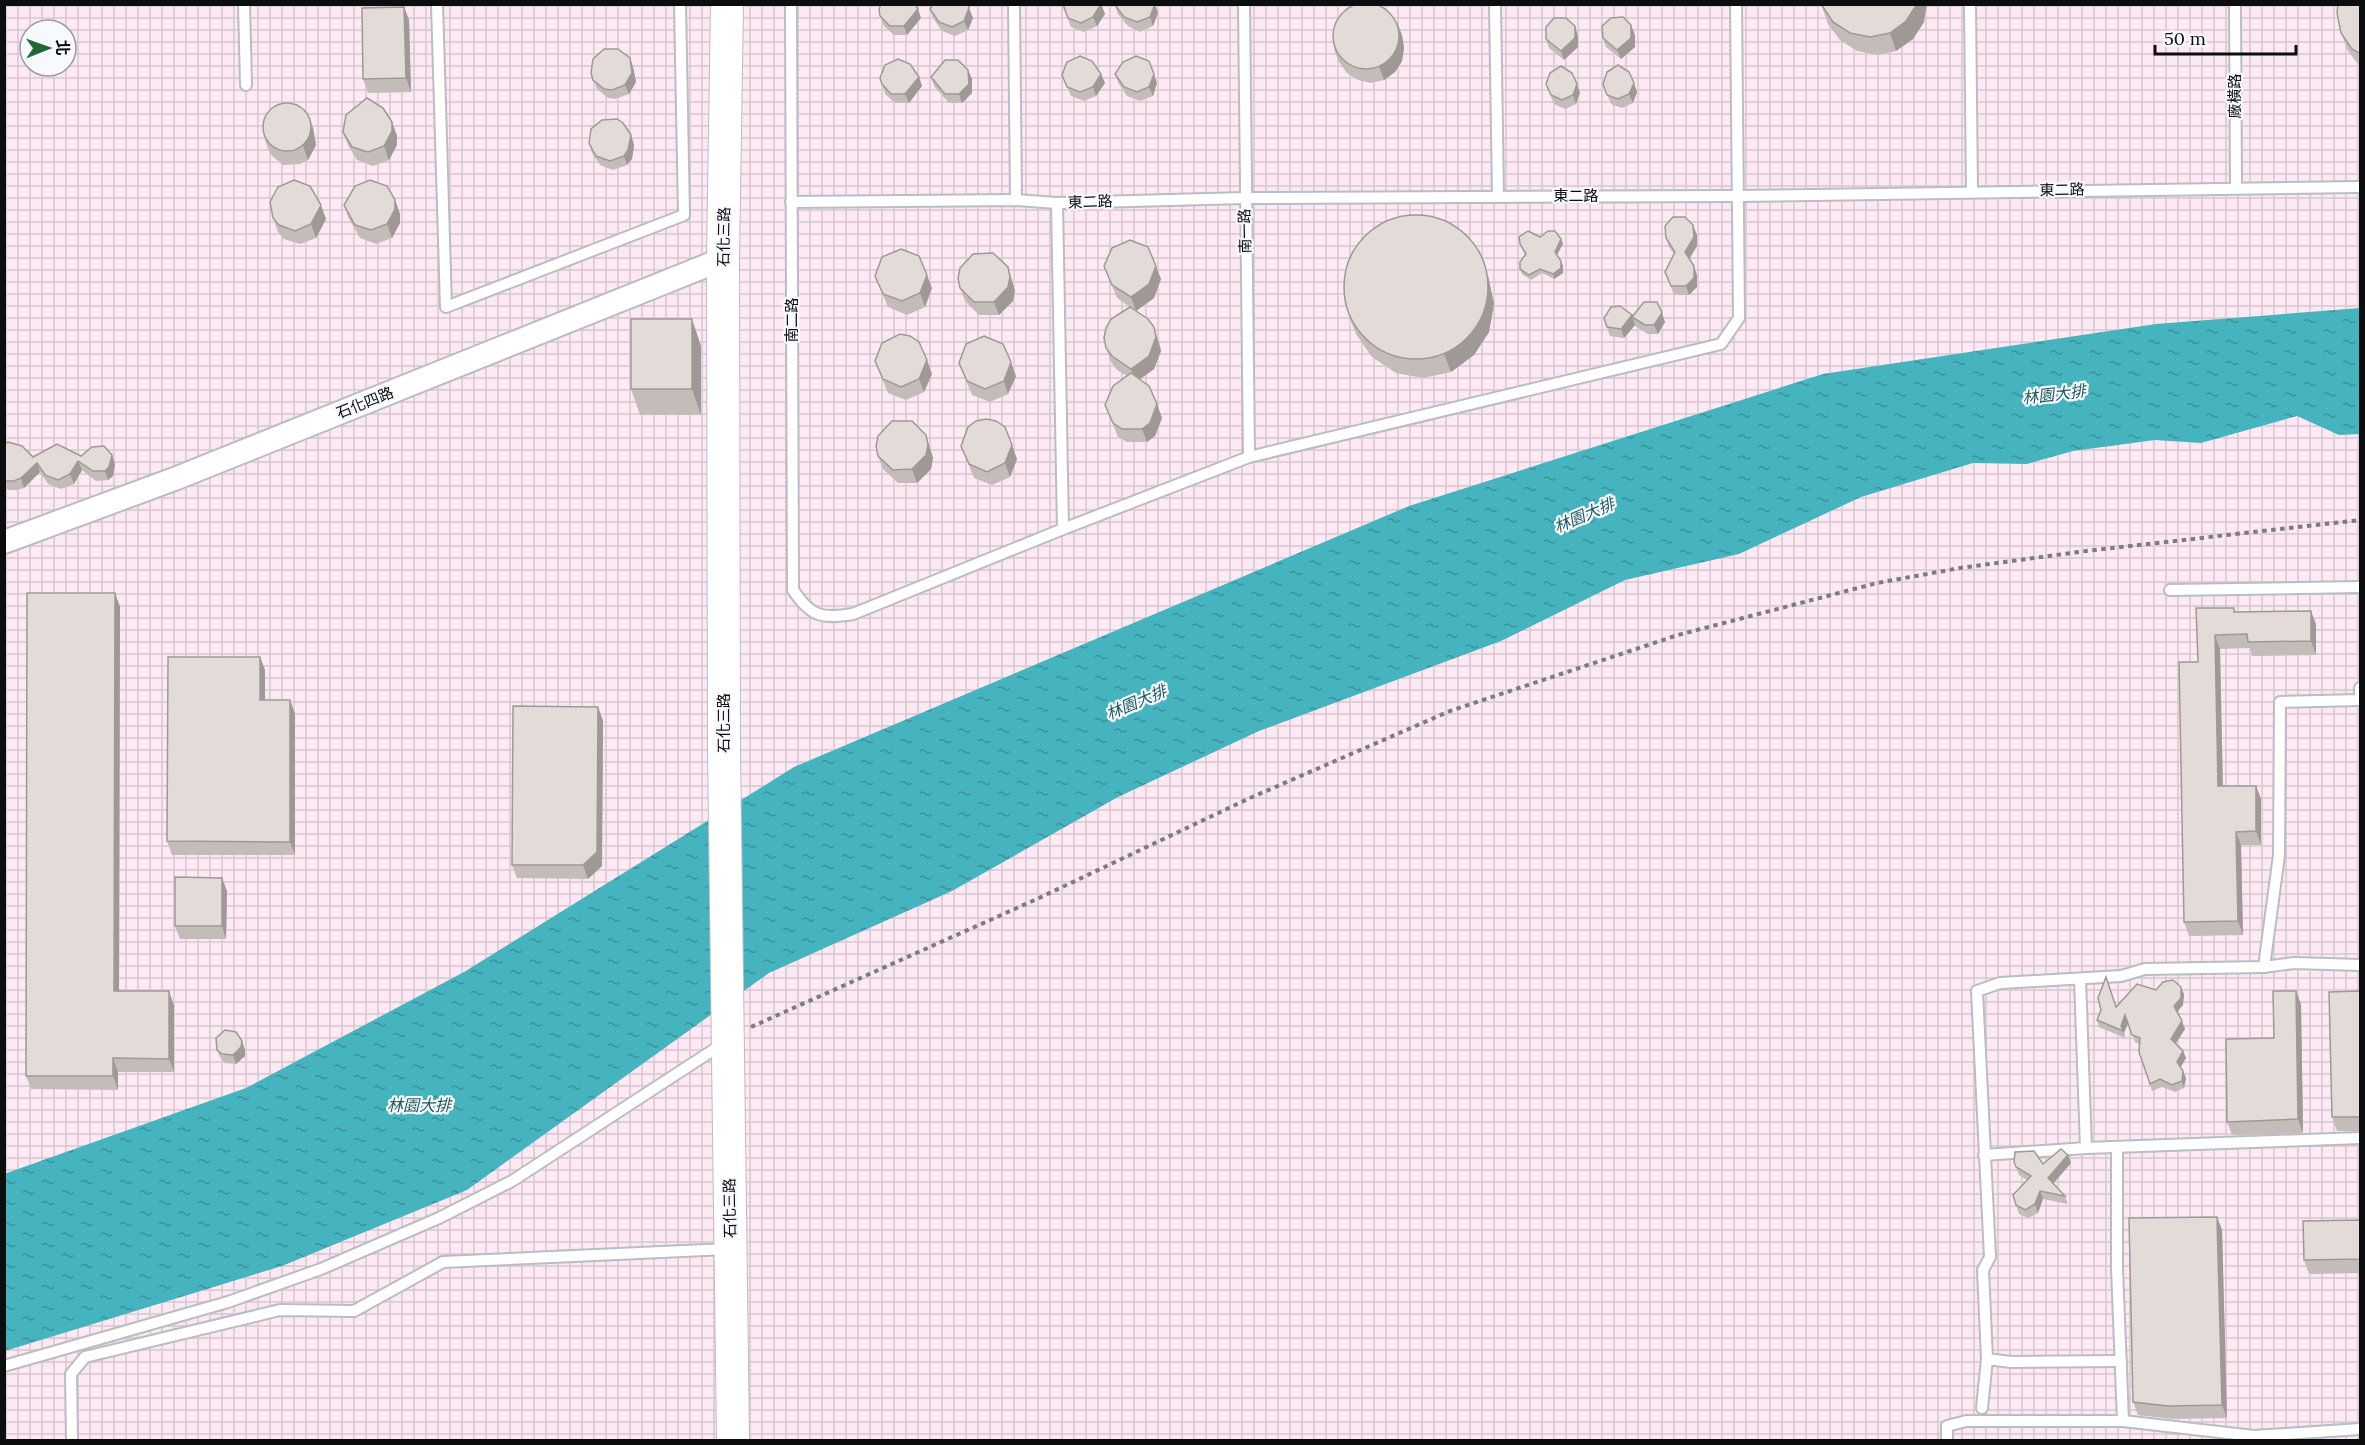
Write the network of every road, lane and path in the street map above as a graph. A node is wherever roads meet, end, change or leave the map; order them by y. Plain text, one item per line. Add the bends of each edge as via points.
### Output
1 (244, 4) edge
2 (437, 4) edge
3 (680, 4) edge
4 (727, 4) edge
5 (790, 4) edge
6 (1014, 4) edge
7 (1244, 4) edge
8 (1495, 4) edge
9 (1736, 4) edge
10 (1970, 4) edge
11 (2235, 4) edge
12 (246, 85) dead end
13 (2361, 187) edge
14 (2236, 188) junction
15 (1972, 192) junction
16 (1498, 196) junction
17 (1738, 196) junction
18 (1245, 198) junction
19 (1016, 200) junction
20 (791, 202) junction
21 (1057, 203) junction
22 (723, 259) junction
23 (1249, 457) junction
24 (2361, 520) edge
25 (1062, 529) junction
26 (4, 542) edge
27 (2361, 587) edge
28 (2170, 590) dead end
29 (2361, 688) edge
30 (2361, 965) edge
31 (2264, 967) junction
32 (2080, 979) junction
33 (727, 1049) junction
34 (2361, 1138) edge
35 (2117, 1147) junction
36 (2086, 1148) junction
37 (1984, 1155) junction
38 (731, 1249) junction
39 (1987, 1359) junction
40 (2121, 1361) junction
41 (4, 1366) edge
42 (1982, 1407) dead end
43 (2123, 1421) junction
44 (2361, 1429) edge
45 (72, 1440) edge
46 (733, 1440) edge
47 (1947, 1440) edge

1 - 12 lane
2 - 3 lane via 446,307 684,215
4 - 22 street, 石化三路
5 - 20 lane, 南二路
6 - 19 lane
7 - 18 lane, 南一路
8 - 16 lane
9 - 17 lane
10 - 15 lane
11 - 14 lane, 廠橫路
13 - 14 lane, 東二路
14 - 15 lane, 東二路
15 - 17 lane, 東二路
16 - 17 lane, 東二路
16 - 18 lane, 東二路
17 - 23 lane via 1739,318 1721,344
18 - 21 lane, 東二路
18 - 23 lane, 南一路
19 - 20 lane, 東二路
19 - 21 lane, 東二路
20 - 25 lane, 南二路 via 793,590 805,608 827,618 853,614
21 - 25 lane
22 - 26 street, 石化四路 via 177,478
22 - 33 street, 石化三路
23 - 25 lane
24 - 33 path via 1960,568 1877,583 1678,634 1450,711 1250,798 934,946 766,1018
27 - 28 lane
29 - 31 lane via 2360,700 2280,702 2279,855
30 - 31 lane via 2294,963
31 - 32 lane via 2145,969 2121,976
32 - 36 lane
32 - 37 lane via 2000,983 1977,991
33 - 38 street, 石化三路
33 - 41 lane via 512,1181 439,1218 321,1269 228,1302
34 - 35 lane
35 - 36 lane
35 - 40 lane via 2116,1268
36 - 37 lane
37 - 39 lane via 1990,1257 1983,1270
38 - 45 lane via 443,1262 354,1311 280,1310 85,1357 71,1374
38 - 46 street, 石化三路
39 - 40 lane
39 - 42 lane
40 - 43 lane
43 - 44 lane via 2254,1436
43 - 47 lane via 1966,1421 1947,1426

